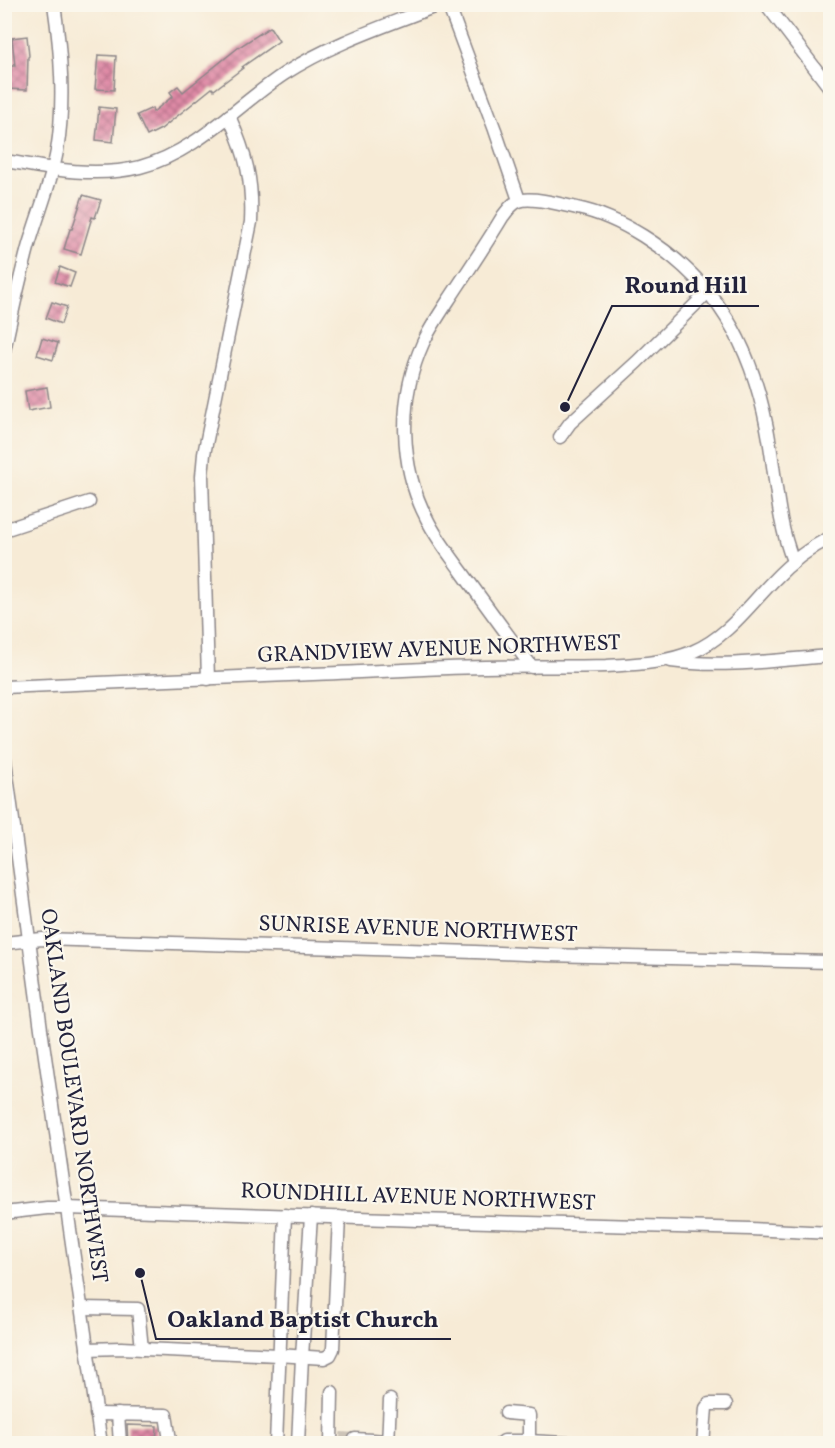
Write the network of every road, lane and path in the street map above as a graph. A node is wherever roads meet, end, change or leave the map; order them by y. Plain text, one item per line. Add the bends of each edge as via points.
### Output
1 (54, 4) edge
2 (441, 4) edge
3 (448, 4) edge
4 (766, 4) edge
5 (831, 88) edge
6 (229, 116) junction
7 (4, 161) edge
8 (52, 169) junction
9 (519, 200) junction
10 (708, 292) junction
11 (4, 351) edge
12 (560, 437) dead end
13 (89, 502) dead end
14 (4, 530) edge
15 (831, 537) edge
16 (793, 561) junction
17 (831, 656) edge
18 (664, 660) junction
19 (532, 667) junction
20 (208, 679) junction
21 (4, 687) edge
22 (4, 753) edge
23 (30, 940) junction
24 (4, 944) edge
25 (831, 962) edge
26 (67, 1208) junction
27 (4, 1213) edge
28 (285, 1215) junction
29 (311, 1216) junction
30 (339, 1217) junction
31 (831, 1233) edge
32 (81, 1308) junction
33 (87, 1348) junction
34 (142, 1349) junction
35 (278, 1355) junction
36 (302, 1356) junction
37 (332, 1392) dead end
38 (390, 1400) dead end
39 (726, 1404) dead end
40 (506, 1413) dead end
41 (96, 1414) junction
42 (118, 1414) junction
43 (355, 1439) dead end
44 (334, 1440) edge
45 (529, 1441) junction
46 (388, 1442) edge
47 (101, 1443) edge
48 (120, 1443) edge
49 (173, 1443) edge
50 (276, 1443) edge
51 (298, 1443) edge
52 (500, 1443) edge
53 (582, 1443) edge
54 (704, 1443) edge

1 - 8 street via 62,97
2 - 6 street via 315,56
3 - 9 street
4 - 5 street
6 - 8 street via 177,153 138,167 84,172
6 - 20 street via 244,153 252,202 204,454
7 - 8 street
8 - 11 street
9 - 10 street via 552,202 619,222 657,244
9 - 19 street via 503,216 423,343 410,385 405,433 410,471 426,519
10 - 12 street via 570,423
10 - 16 street via 728,319 751,365 761,398 781,525
13 - 14 street
15 - 16 street, GRANDVIEW AVENUE NORTHWEST
16 - 18 street, GRANDVIEW AVENUE NORTHWEST via 723,634 692,652
17 - 18 street via 718,664
18 - 19 street, GRANDVIEW AVENUE NORTHWEST
19 - 20 street, GRANDVIEW AVENUE NORTHWEST
20 - 21 street, GRANDVIEW AVENUE NORTHWEST
22 - 23 street, OAKLAND BOULEVARD NORTHWEST
23 - 24 street, SUNRISE AVENUE NORTHWEST
23 - 25 street, SUNRISE AVENUE NORTHWEST
23 - 26 street, OAKLAND BOULEVARD NORTHWEST
26 - 27 street, ROUNDHILL AVENUE NORTHWEST
26 - 28 street, ROUNDHILL AVENUE NORTHWEST
26 - 32 street, OAKLAND BOULEVARD NORTHWEST
28 - 29 street, ROUNDHILL AVENUE NORTHWEST
28 - 35 street
29 - 30 street, ROUNDHILL AVENUE NORTHWEST
29 - 36 street
30 - 31 street, ROUNDHILL AVENUE NORTHWEST
30 - 36 street via 333,1349 324,1358
32 - 33 street, OAKLAND BOULEVARD NORTHWEST
32 - 34 street via 138,1309
33 - 34 street
33 - 41 street, OAKLAND BOULEVARD NORTHWEST
34 - 35 street
35 - 36 street
35 - 50 street
36 - 51 street
37 - 44 street
38 - 46 street
39 - 54 street via 709,1404 706,1408
40 - 45 street via 529,1415
41 - 42 street
41 - 47 street, OAKLAND BOULEVARD NORTHWEST
42 - 48 street
42 - 49 street via 166,1414
43 - 46 street
45 - 52 street
45 - 53 street

